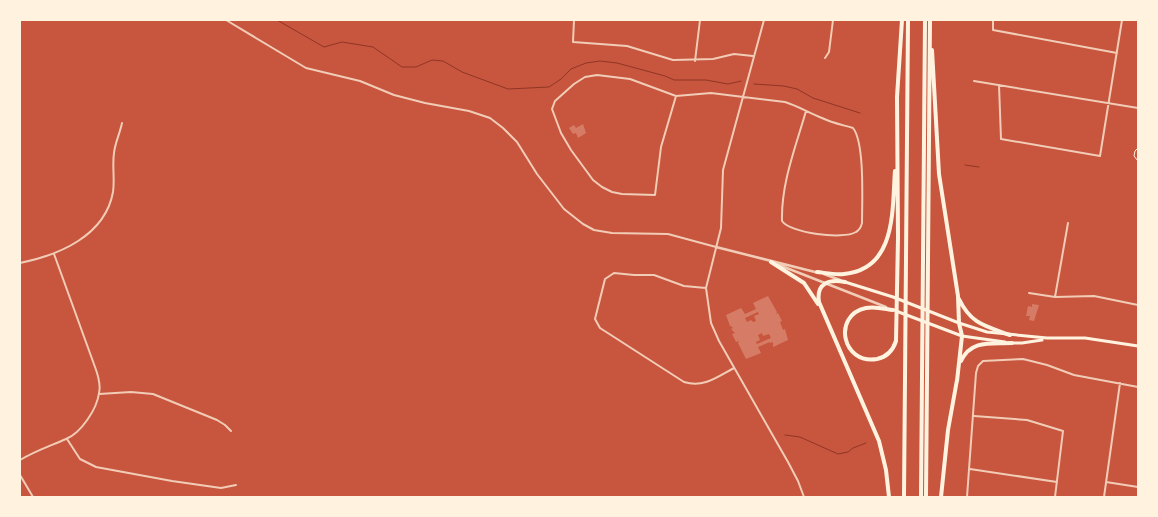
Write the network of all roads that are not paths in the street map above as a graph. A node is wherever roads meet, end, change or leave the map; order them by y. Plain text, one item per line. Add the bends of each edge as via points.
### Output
1 (226, 20) edge
2 (574, 20) edge
3 (700, 20) edge
4 (764, 20) edge
5 (833, 20) edge
6 (902, 20) edge
7 (908, 20) edge
8 (925, 20) edge
9 (930, 20) edge
10 (993, 20) edge
11 (1122, 20) edge
12 (1117, 53) junction
13 (754, 56) junction
14 (825, 58) dead end
15 (695, 61) junction
16 (974, 81) dead end
17 (999, 85) junction
18 (676, 96) junction
19 (743, 97) junction
20 (1110, 103) junction
21 (1138, 108) edge
22 (806, 110) junction
23 (122, 123) dead end
24 (897, 144) junction
25 (1068, 223) dead end
26 (716, 247) junction
27 (54, 254) junction
28 (771, 262) junction
29 (20, 263) edge
30 (817, 272) junction
31 (845, 282) junction
32 (824, 284) junction
33 (706, 288) junction
34 (1029, 293) dead end
35 (958, 296) junction
36 (1055, 297) junction
37 (1138, 305) edge
38 (893, 310) junction
39 (823, 314) junction
40 (959, 323) junction
41 (925, 334) junction
42 (1010, 335) junction
43 (962, 336) junction
44 (1047, 338) junction
45 (1012, 343) junction
46 (1138, 346) edge
47 (734, 368) junction
48 (957, 381) junction
49 (1120, 383) junction
50 (1138, 387) edge
51 (100, 394) junction
52 (974, 416) junction
53 (231, 431) dead end
54 (67, 439) junction
55 (20, 460) edge
56 (970, 469) junction
57 (20, 475) edge
58 (1057, 482) junction
59 (1106, 482) junction
60 (236, 485) dead end
61 (1138, 487) edge
62 (33, 497) edge
63 (804, 497) edge
64 (889, 497) edge
65 (904, 497) edge
66 (921, 497) edge
67 (926, 497) edge
68 (941, 497) edge
69 (967, 497) edge
70 (1055, 497) edge
71 (1104, 497) edge

1 - 26 street via 306,68 360,81 394,95 490,118 517,142 567,212 589,227 600,232 668,234
2 - 15 street via 573,42 627,46 659,57
3 - 15 street
4 - 13 street
5 - 14 street via 829,52
6 - 24 highway
7 - 65 highway
8 - 41 highway
9 - 35 highway via 939,174
9 - 41 highway
10 - 12 street via 994,30
11 - 12 street
12 - 20 street
13 - 15 street via 734,54
13 - 19 street
16 - 17 street
17 - 20 street
17 - 20 street via 1001,139 1100,156
18 - 18 street via 662,148 655,195 612,192 593,180 561,133 552,109 555,100 579,80 597,75 630,79
18 - 19 street via 711,93
19 - 22 street via 784,102
19 - 26 street via 724,170 722,216
20 - 21 street
22 - 22 street via 853,128 857,133 861,156 862,223 855,233 830,236 788,227 782,220 784,188
23 - 27 street via 114,154 113,193 107,210 85,237
24 - 30 highway via 890,229 882,251 871,264 856,272
24 - 38 highway via 898,288 894,345 881,358 860,357 851,350 844,334 855,312 870,308
25 - 36 street
26 - 28 street
26 - 33 street
27 - 29 street
27 - 51 street via 95,367
28 - 30 street
28 - 32 street
28 - 39 highway via 804,283
30 - 31 street
31 - 32 highway
31 - 40 main road
32 - 38 street
32 - 39 highway via 818,298
33 - 47 street via 711,323
33 - 47 street via 684,286 654,275 614,273 605,278 596,323 684,382 704,384
34 - 36 street
35 - 40 highway
35 - 42 highway via 976,322
36 - 37 street via 1094,296
38 - 43 main road
39 - 64 highway via 879,441
40 - 42 main road
40 - 43 highway
41 - 66 highway
41 - 67 highway
42 - 44 main road
43 - 45 main road
43 - 48 highway
44 - 45 main road
44 - 46 main road via 1085,338
45 - 48 highway via 984,343 970,349 962,359
47 - 63 street via 788,462
48 - 68 highway
49 - 50 street
49 - 52 street via 1088,378 1023,359 983,361 976,373
49 - 59 street
51 - 53 street via 142,393 164,397 217,420
51 - 54 street via 88,420
52 - 56 street
52 - 58 street via 1027,420 1063,431
54 - 55 street via 38,449
54 - 60 street via 80,459 96,467 221,488
56 - 58 street
56 - 69 street
57 - 62 street
58 - 70 street
59 - 61 street
59 - 71 street

